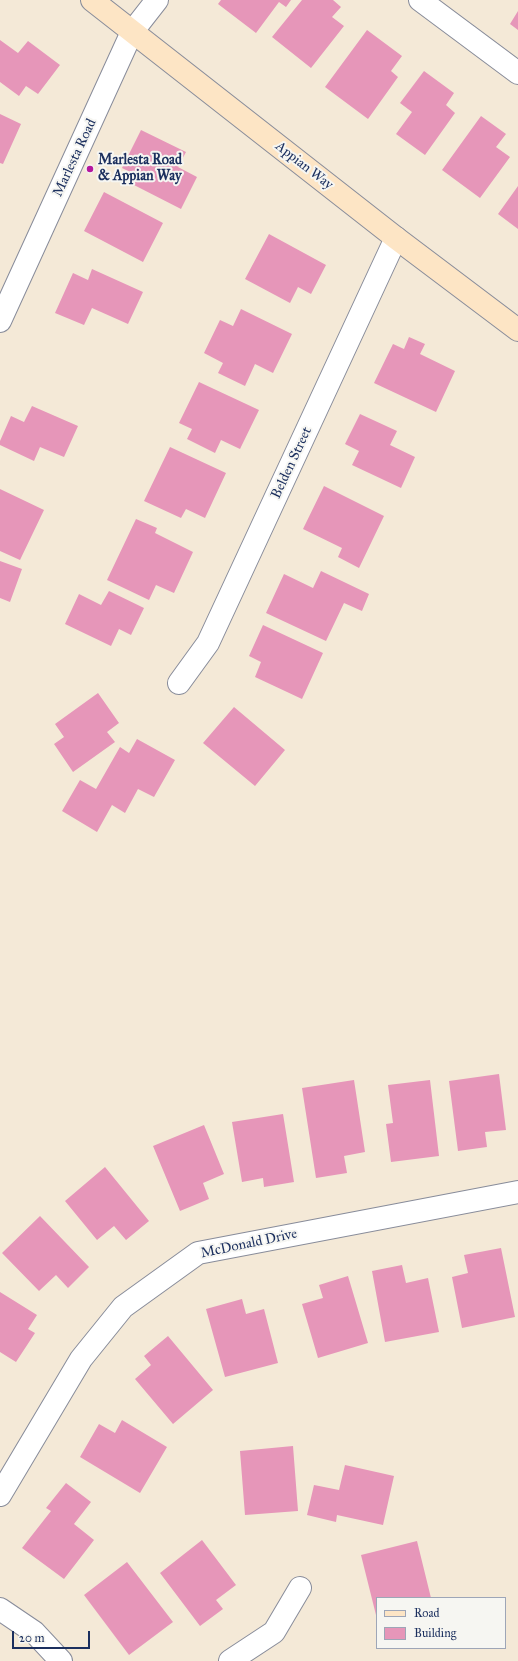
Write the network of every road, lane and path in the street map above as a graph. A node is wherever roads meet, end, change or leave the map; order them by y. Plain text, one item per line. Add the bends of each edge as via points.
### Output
1 (92, 0) edge
2 (157, 0) edge
3 (420, 0) edge
4 (132, 32) junction
5 (518, 73) edge
6 (396, 238) junction
7 (0, 321) edge
8 (518, 330) edge
9 (179, 683) dead end
10 (518, 1192) edge
11 (0, 1495) edge
12 (300, 1588) dead end
13 (0, 1609) edge
14 (61, 1661) edge
15 (230, 1661) edge

1 - 4 main road, Appian Way
2 - 4 street, Marlesta Road
3 - 5 street
4 - 6 main road, Appian Way
4 - 7 street, Marlesta Road
6 - 8 main road, Appian Way
6 - 9 street, Belden Street via 208,643
10 - 11 street, McDonald Drive via 198,1253 123,1307 81,1360
12 - 15 street via 274,1632
13 - 14 street via 34,1632

